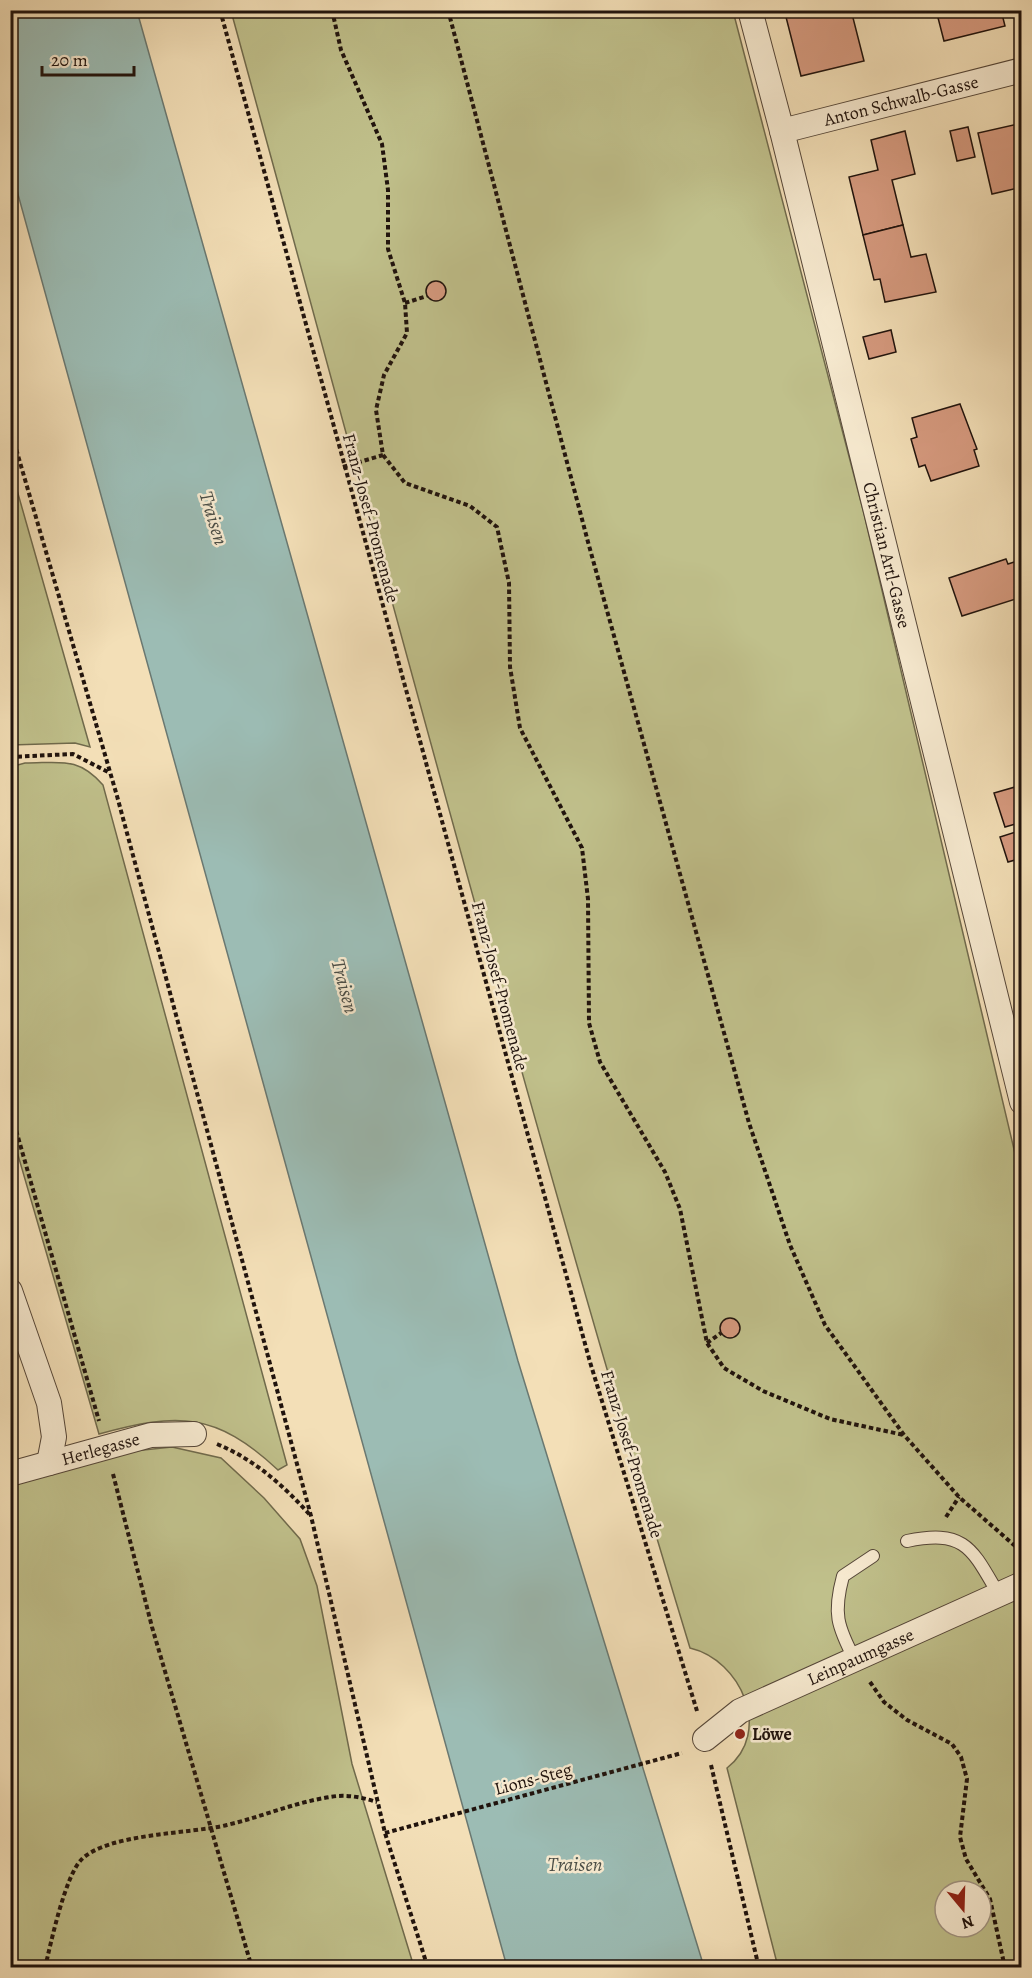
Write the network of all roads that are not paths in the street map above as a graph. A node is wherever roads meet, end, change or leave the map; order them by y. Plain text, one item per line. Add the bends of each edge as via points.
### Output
1 (750, 10) edge
2 (1022, 70) edge
3 (782, 130) junction
4 (1022, 1101) edge
5 (10, 1291) edge
6 (194, 1434) road end
7 (49, 1463) junction
8 (10, 1474) edge
9 (907, 1541) dead end
10 (873, 1556) dead end
11 (1022, 1584) edge
12 (999, 1595) junction
13 (855, 1660) junction
14 (696, 1745) road end

1 - 3 street, Christian Artl-Gasse
2 - 3 street, Anton Schwalb-Gasse
3 - 4 street, Christian Artl-Gasse
5 - 7 street via 49,1403 54,1437
6 - 7 street, Herlegasse via 151,1435
7 - 8 street, Herlegasse
9 - 12 lane via 934,1536 957,1541 975,1554
10 - 13 lane via 843,1576 836,1603 842,1636
11 - 12 street, Leinpaumgasse
12 - 13 street, Leinpaumgasse
13 - 14 street, Leinpaumgasse via 740,1711

